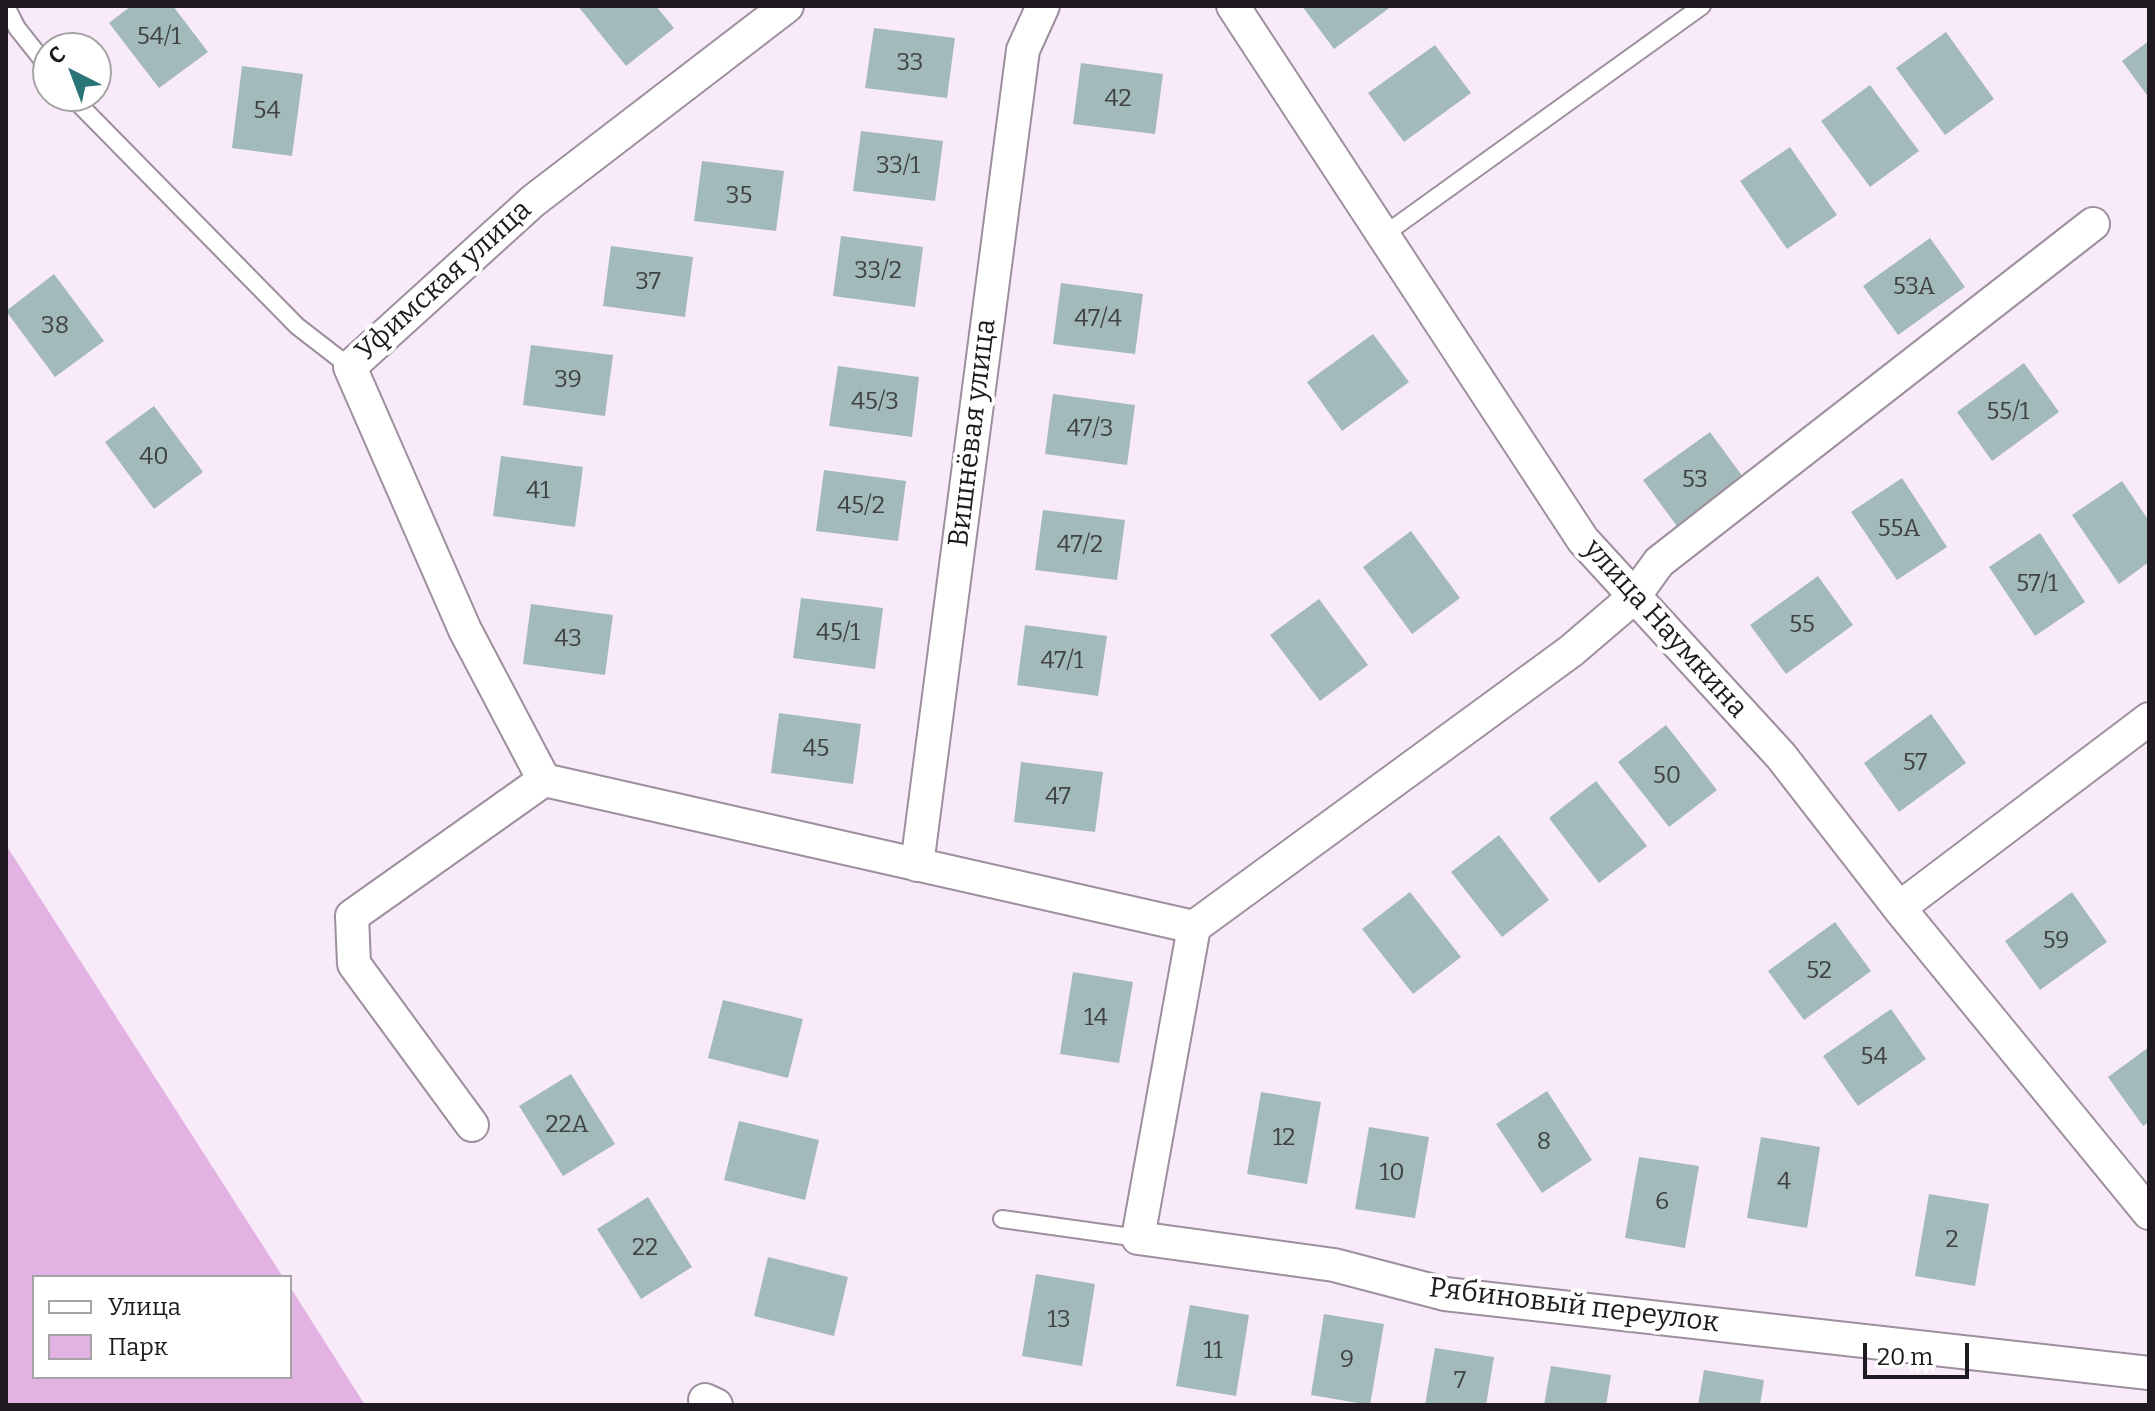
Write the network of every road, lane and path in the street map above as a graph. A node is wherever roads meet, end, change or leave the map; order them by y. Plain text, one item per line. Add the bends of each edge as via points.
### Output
1 (6, 6) edge
2 (787, 6) edge
3 (1043, 6) edge
4 (1233, 6) edge
5 (1702, 6) edge
6 (32, 47) edge
7 (87, 112) edge
8 (2093, 224) dead end
9 (1385, 234) junction
10 (350, 367) junction
11 (1633, 598) junction
12 (2149, 719) edge
13 (544, 780) junction
14 (917, 865) junction
15 (1899, 908) junction
16 (1194, 927) junction
17 (472, 1125) dead end
18 (2149, 1213) edge
19 (1002, 1219) dead end
20 (1138, 1238) junction
21 (2149, 1373) edge

1 - 6 lane
2 - 10 street, Уфимская улица via 533,201
3 - 14 street, Вишнёвая улица via 1023,50
4 - 9 street, улица Наумкина
5 - 9 lane
7 - 10 lane via 297,326
8 - 11 street via 1659,562
9 - 11 street, улица Наумкина via 1583,540
10 - 13 street, Уфимская улица via 465,630
11 - 15 street, улица Наумкина via 1781,756
11 - 16 street via 1571,651
12 - 15 street
13 - 14 street
13 - 17 street via 352,916 354,964
14 - 16 street
15 - 18 street, улица Наумкина
16 - 20 street
19 - 20 lane, Рябиновый переулок
20 - 21 street, Рябиновый переулок via 1334,1265 1445,1294

